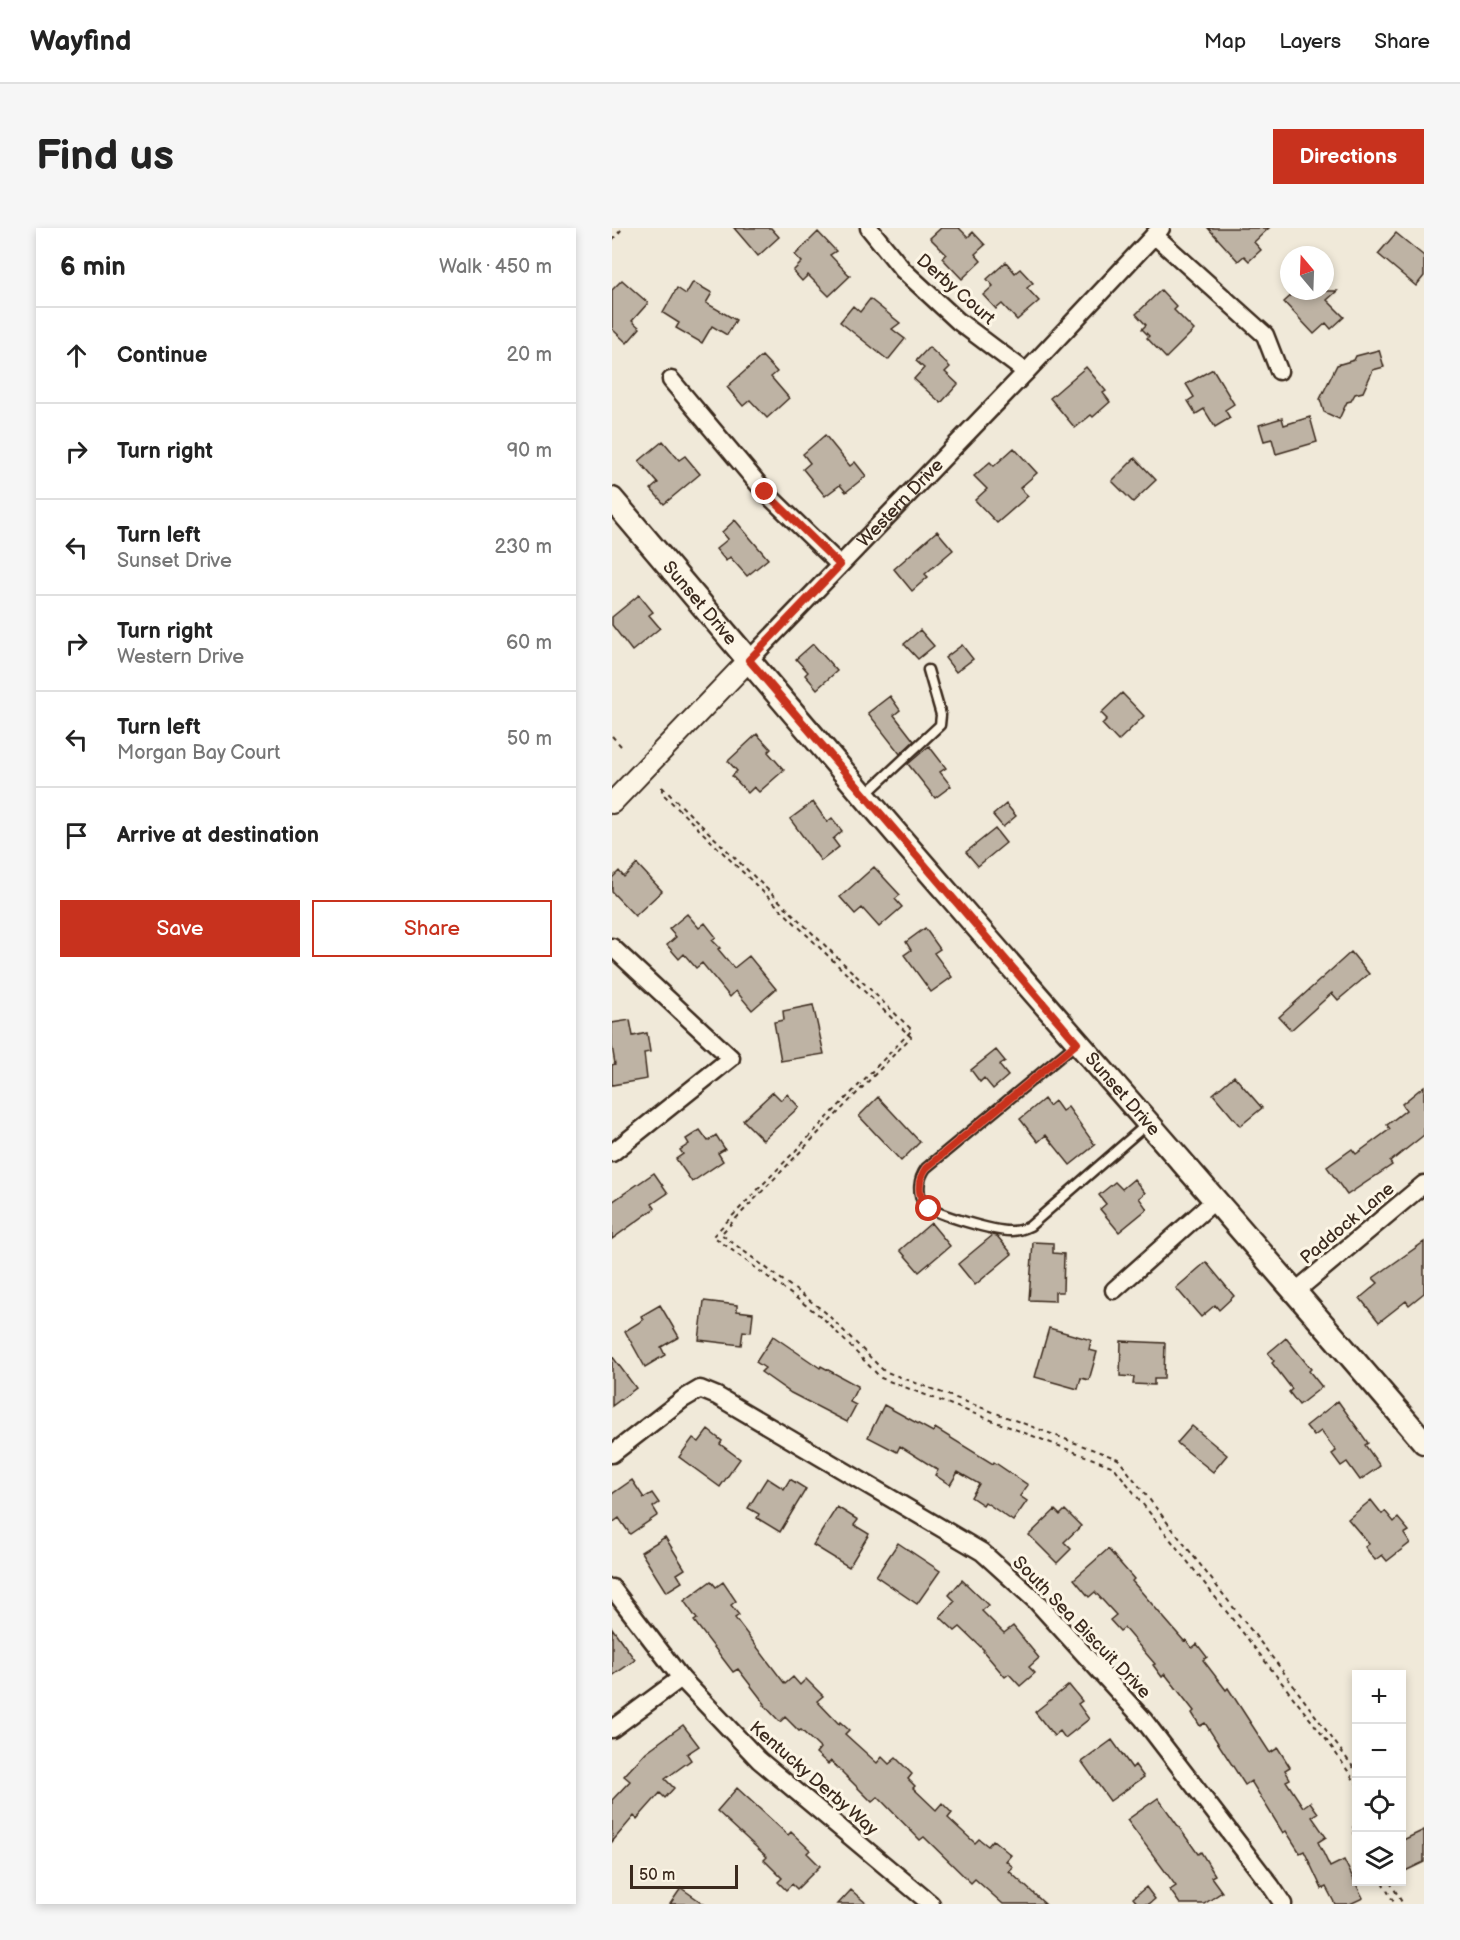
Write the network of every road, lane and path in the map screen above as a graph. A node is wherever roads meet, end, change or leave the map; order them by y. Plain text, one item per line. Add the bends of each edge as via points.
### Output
1 (623, 228) edge
2 (869, 228) edge
3 (1157, 232) edge
4 (612, 240) edge
5 (1279, 371) dead end
6 (1026, 372) junction
7 (670, 380) dead end
8 (612, 500) edge
9 (840, 565) junction
10 (749, 660) junction
11 (928, 670) dead end
12 (612, 736) edge
13 (621, 746) dead end
14 (864, 795) junction
15 (612, 803) edge
16 (612, 947) edge
17 (908, 1034) junction
18 (1077, 1043) junction
19 (1147, 1124) junction
20 (612, 1153) edge
21 (1424, 1184) edge
22 (1214, 1201) junction
23 (1114, 1290) dead end
24 (1296, 1292) junction
25 (1424, 1442) edge
26 (612, 1454) edge
27 (612, 1588) edge
28 (681, 1678) junction
29 (612, 1730) edge
30 (1352, 1766) edge
31 (1353, 1778) edge
32 (1385, 1886) edge
33 (1393, 1886) edge
34 (931, 1904) edge
35 (1283, 1904) edge
36 (1395, 1904) edge
37 (1402, 1904) edge

1 - 4 path
2 - 6 street, Derby Court via 903,270 958,321
3 - 5 street via 1265,335
3 - 6 street, Western Drive
6 - 9 street, Western Drive
7 - 9 street via 765,492
8 - 10 main road, Sunset Drive
9 - 10 street, Western Drive
10 - 14 main road, Sunset Drive
10 - 15 street, Western Drive
11 - 14 lane via 940,725
12 - 13 path
14 - 18 main road, Sunset Drive
16 - 20 street via 731,1058
17 - 17 path via 912,1030 662,787 662,793
17 - 30 path via 911,1037 721,1234 825,1312 884,1371 1118,1459
17 - 31 path via 713,1236 823,1318 881,1377 1114,1467
18 - 19 main road, Sunset Drive
18 - 19 lane via 926,1168 919,1190 924,1205 942,1215 1006,1231 1023,1229
19 - 22 main road, Sunset Drive
21 - 24 street, Paddock Lane
22 - 23 street
22 - 24 main road, Sunset Drive
24 - 25 main road, Sunset Drive
26 - 35 street, South Sea Biscuit Drive via 700,1389 982,1552 1036,1601 1143,1719
27 - 28 street, Kentucky Derby Way
28 - 29 street
28 - 34 street, Kentucky Derby Way via 759,1760
32 - 36 path
33 - 37 path

